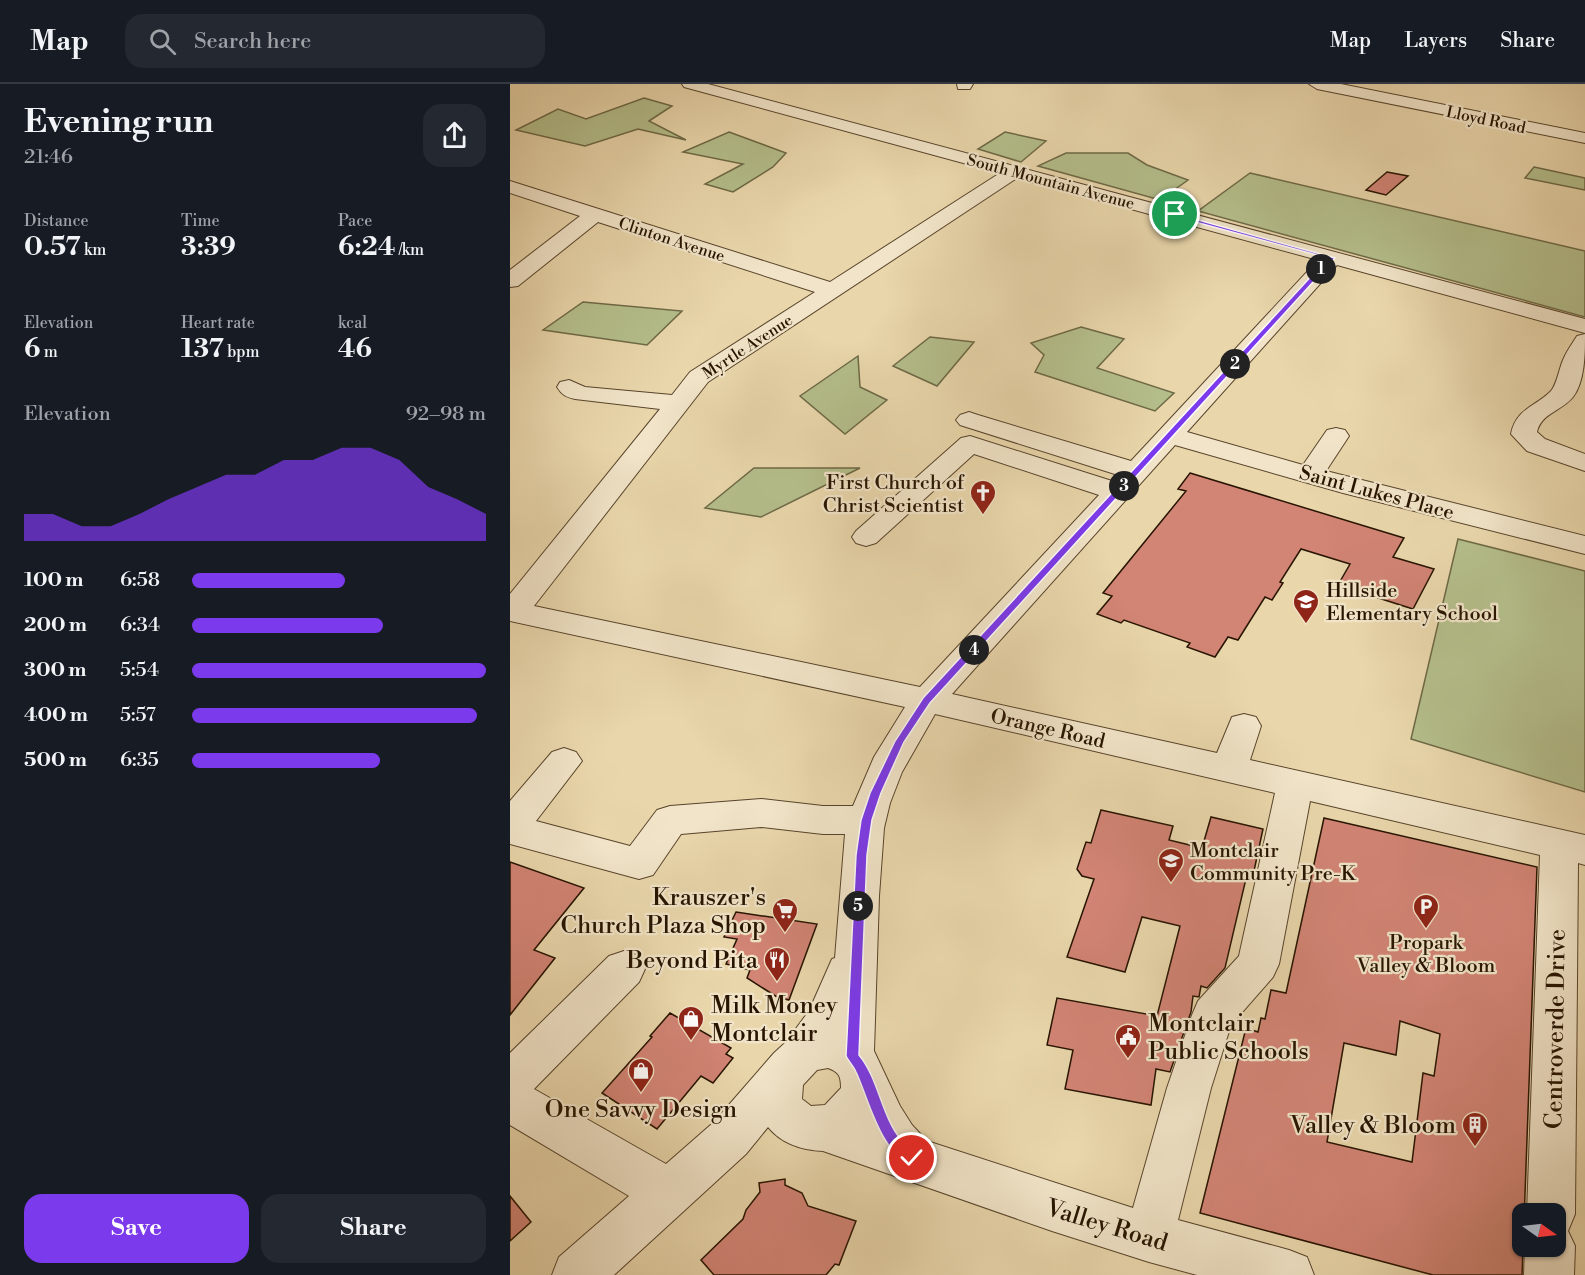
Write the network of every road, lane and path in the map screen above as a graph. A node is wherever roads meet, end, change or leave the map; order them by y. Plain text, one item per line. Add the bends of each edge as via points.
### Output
1 (690, 84) edge
2 (1317, 84) edge
3 (1585, 138) edge
4 (1016, 171) junction
5 (510, 187) edge
6 (594, 215) junction
7 (1332, 258) junction
8 (510, 281) edge
9 (834, 291) junction
10 (1585, 326) edge
11 (1585, 341) edge
12 (569, 387) dead end
13 (678, 403) junction
14 (969, 420) dead end
15 (1171, 436) junction
16 (1336, 436) dead end
17 (1585, 464) edge
18 (1138, 472) junction
19 (1310, 475) junction
20 (1119, 492) junction
21 (866, 537) dead end
22 (1585, 546) edge
23 (512, 611) edge
24 (927, 700) junction
25 (1244, 726) dead end
26 (564, 761) dead end
27 (1229, 769) junction
28 (1295, 784) junction
29 (866, 820) junction
30 (510, 828) edge
31 (1572, 847) edge
32 (856, 951) junction
33 (624, 969) dead end
34 (792, 1065) junction
35 (858, 1068) junction
36 (510, 1083) edge
37 (510, 1100) edge
38 (807, 1125) junction
39 (730, 1138) junction
40 (928, 1164) junction
41 (668, 1192) junction
42 (1552, 1203) edge
43 (1149, 1238) junction
44 (1550, 1257) edge
45 (577, 1275) edge
46 (1289, 1275) edge
47 (1549, 1275) edge

1 - 4 street, South Mountain Avenue
2 - 3 street, Lloyd Road
4 - 7 street, South Mountain Avenue
4 - 9 street, Myrtle Avenue
5 - 6 street, Clinton Avenue
6 - 8 street
6 - 9 street, Clinton Avenue
7 - 10 street, South Mountain Avenue
7 - 15 street
9 - 13 street, Myrtle Avenue via 699,377
11 - 17 street via 1563,394 1536,412 1524,434 1536,445
12 - 13 street via 584,394
13 - 23 street, Myrtle Avenue
14 - 18 street
15 - 18 street
15 - 19 street, Saint Lukes Place
16 - 19 street
18 - 20 street
19 - 22 street, Saint Lukes Place
20 - 21 street via 970,444
20 - 24 street
23 - 24 street, Orange Road
24 - 27 street, Orange Road
24 - 29 street via 900,741
25 - 27 street
26 - 30 street
27 - 28 street, Orange Road
28 - 31 street, Orange Road
28 - 43 street via 1258,964 1213,1015
29 - 30 street via 761,813 670,820 639,864
29 - 32 street
31 - 42 street, Centroverde Drive
32 - 34 street via 825,1024
32 - 35 street
33 - 36 street
34 - 35 street via 815,1050 828,1048 842,1051
34 - 38 street via 779,1089 779,1101 784,1113
34 - 39 street
35 - 38 street via 864,1092 858,1105 835,1125
35 - 40 street, Valley Road via 897,1146
37 - 41 street
38 - 39 street via 771,1124
38 - 40 street, Valley Road
39 - 41 street
40 - 43 street, Valley Road
41 - 45 street
43 - 46 street, Valley Road
44 - 47 street

